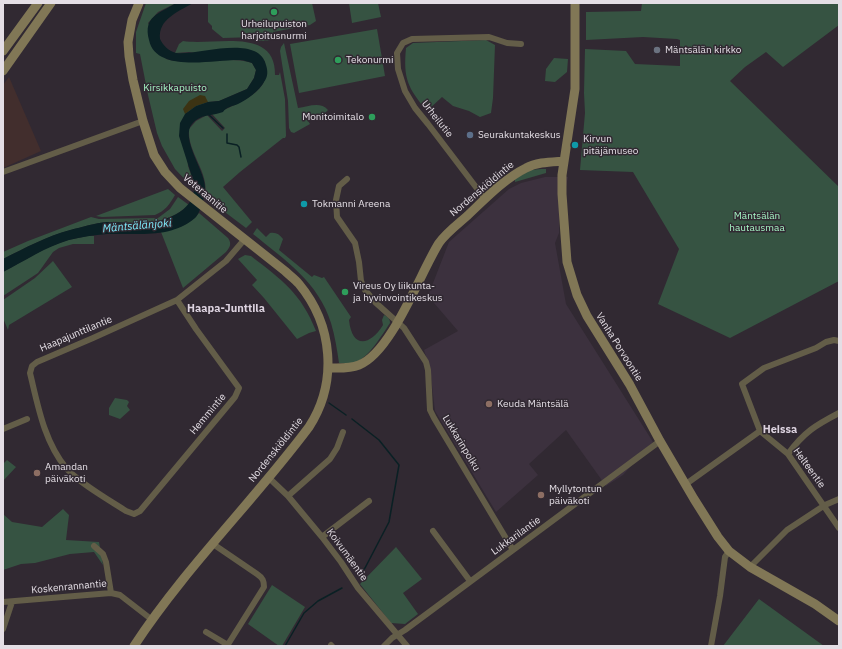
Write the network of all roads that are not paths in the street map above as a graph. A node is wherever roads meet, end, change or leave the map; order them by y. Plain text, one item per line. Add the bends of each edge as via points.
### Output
1 (38, 3) edge
2 (51, 3) edge
3 (139, 3) edge
4 (575, 3) edge
5 (521, 44) dead end
6 (3, 52) edge
7 (3, 71) edge
8 (143, 121) junction
9 (564, 162) junction
10 (3, 172) edge
11 (347, 179) dead end
12 (485, 199) junction
13 (244, 240) junction
14 (177, 300) junction
15 (397, 321) junction
16 (839, 341) edge
17 (329, 368) junction
18 (839, 412) edge
19 (27, 419) dead end
20 (3, 429) edge
21 (343, 432) dead end
22 (760, 432) junction
23 (660, 442) junction
24 (788, 454) junction
25 (268, 477) junction
26 (686, 484) junction
27 (288, 496) junction
28 (839, 499) edge
29 (369, 501) dead end
30 (825, 506) junction
31 (134, 514) joint
32 (839, 528) edge
33 (433, 531) dead end
34 (322, 537) junction
35 (213, 544) junction
36 (94, 546) dead end
37 (513, 550) junction
38 (730, 551) junction
39 (750, 567) junction
40 (470, 581) junction
41 (111, 593) junction
42 (3, 602) edge
43 (12, 602) junction
44 (151, 619) junction
45 (839, 621) edge
46 (3, 629) edge
47 (206, 632) dead end
48 (397, 634) junction
49 (227, 645) edge
50 (134, 646) edge
51 (384, 646) edge
52 (407, 646) edge
53 (711, 646) edge

1 - 6 main road
2 - 7 main road
3 - 8 main road, Veteraanitie via 132,20 128,42
4 - 9 main road, Vanha Porvoontie via 575,89
5 - 12 street, Urheilutie via 506,43 488,37 412,39 403,43 397,53 400,79 411,102
8 - 10 street
8 - 13 main road, Veteraanitie via 154,155 174,183
9 - 12 main road, Nordenskiöldintie via 538,163 526,167
9 - 23 main road, Vanha Porvoontie via 564,231 573,287
11 - 15 street, Lukkarinpolku via 339,186 336,200 337,217 355,243 362,286 376,303
12 - 15 main road, Nordenskiöldintie via 440,242
13 - 14 street, Haapajunttilantie via 226,261
13 - 17 main road, Veteraanitie via 285,271 309,300 324,331
14 - 31 street, Hemmintie via 239,388 235,397 140,511
14 - 31 street, Haapajunttilantie via 37,362 32,366 30,373 44,430 66,467 74,476
15 - 17 main road, Nordenskiöldintie via 383,344 367,361 352,368
15 - 37 street, Lukkarinpolku via 426,362 430,410 434,418
16 - 22 street via 826,342 764,368 742,384
17 - 25 main road, Nordenskiöldintie via 318,414
18 - 24 street via 807,432
19 - 20 street
21 - 27 street via 330,459
22 - 24 street, Helteentie
22 - 26 street
23 - 26 main road, Vanha Porvoontie
23 - 37 street, Lukkarilantie
24 - 30 street, Helteentie
25 - 27 street, Koivumäentie
25 - 35 main road, Nordenskiöldintie
26 - 38 main road, Vanha Porvoontie via 718,537
27 - 34 street, Koivumäentie
28 - 30 street
29 - 34 street
30 - 32 street, Helteentie
30 - 39 street via 787,530
33 - 40 street
34 - 48 street, Koivumäentie via 358,588
35 - 44 main road, Nordenskiöldintie
35 - 49 street via 262,578 264,582 264,587
36 - 41 street via 106,562
37 - 40 street, Lukkarilantie
38 - 39 main road, Vanha Porvoontie
38 - 53 street via 725,557
39 - 45 main road, Vanha Porvoontie via 815,604
40 - 48 street, Lukkarilantie
41 - 43 street, Koskenrannantie
41 - 44 street, Koskenrannantie via 120,595
42 - 43 street, Koskenrannantie
43 - 46 street
44 - 50 main road, Nordenskiöldintie
47 - 49 street
48 - 51 street, Lukkarilantie
48 - 52 street, Koivumäentie

